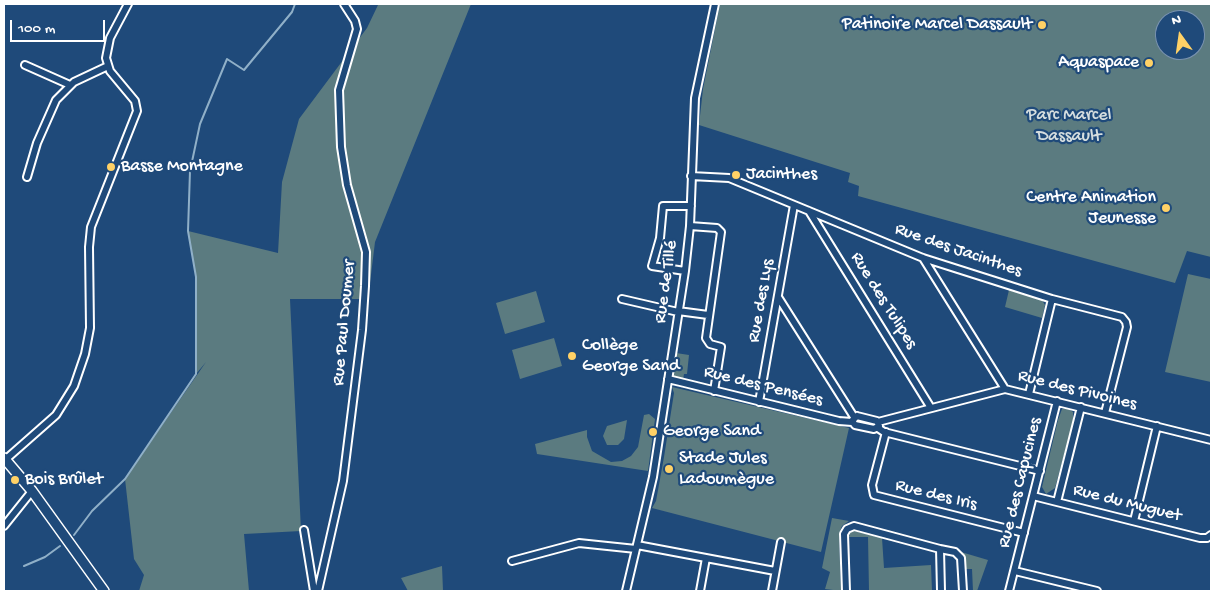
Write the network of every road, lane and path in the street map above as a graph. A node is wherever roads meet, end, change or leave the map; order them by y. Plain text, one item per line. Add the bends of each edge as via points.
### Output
1 (128, 4) edge
2 (344, 4) edge
3 (715, 4) edge
4 (25, 65) dead end
5 (108, 66) junction
6 (70, 85) junction
7 (691, 176) junction
8 (27, 177) dead end
9 (794, 205) junction
10 (691, 206) junction
11 (809, 211) junction
12 (690, 226) junction
13 (923, 258) junction
14 (685, 271) junction
15 (778, 297) junction
16 (622, 299) dead end
17 (1052, 299) junction
18 (678, 312) junction
19 (708, 315) junction
20 (668, 379) junction
21 (1005, 389) junction
22 (714, 391) junction
23 (1029, 394) junction
24 (1057, 401) junction
25 (759, 402) junction
26 (1081, 407) junction
27 (931, 408) junction
28 (1105, 413) junction
29 (853, 419) junction
30 (878, 425) junction
31 (1157, 426) junction
32 (886, 432) junction
33 (1211, 440) edge
34 (4, 459) edge
35 (1040, 471) junction
36 (32, 491) junction
37 (1034, 496) junction
38 (1057, 502) junction
39 (1134, 521) junction
40 (4, 526) edge
41 (304, 530) dead end
42 (1024, 533) junction
43 (1211, 535) edge
44 (782, 542) dead end
45 (637, 547) junction
46 (940, 549) junction
47 (706, 558) junction
48 (512, 561) dead end
49 (775, 571) junction
50 (1015, 571) junction
51 (104, 591) edge
52 (314, 591) edge
53 (318, 591) edge
54 (626, 591) edge
55 (700, 591) edge
56 (772, 591) edge
57 (846, 591) edge
58 (941, 591) edge
59 (963, 591) edge
60 (1009, 591) edge
61 (1097, 591) edge

1 - 5 street via 107,46
2 - 53 street, Rue Paul Doumer via 355,21 357,32 339,90 341,147 347,184 366,252 365,286 345,468
3 - 7 street, Rue de Tillé via 696,91
4 - 6 street
5 - 6 street
5 - 34 street via 132,96 137,111 91,227 90,328 86,354 72,390 56,414
6 - 8 street via 53,104
7 - 9 street, Rue des Jacinthes via 729,178
7 - 10 street, Rue de Tillé
9 - 11 street, Rue des Jacinthes
9 - 15 street, Rue des Lys
10 - 12 street, Rue de Tillé
10 - 14 street via 663,206 660,238 652,266
11 - 13 street, Rue des Jacinthes
11 - 27 street, Rue des Tulipes
12 - 14 street, Rue de Tillé
12 - 19 street via 716,228 720,232
13 - 17 street, Rue des Jacinthes
13 - 21 street
14 - 18 street, Rue de Tillé
15 - 25 street, Rue des Lys
15 - 29 street
16 - 18 street
17 - 23 street
17 - 28 street, Rue des Jacinthes via 1125,320
18 - 19 street
18 - 20 street, Rue de Tillé
19 - 22 street via 706,340 722,346
20 - 22 street, Rue des Pensées
20 - 45 street, Rue de Tillé via 653,477
21 - 23 street, Rue des Pivoines
21 - 27 street, Rue des Pivoines
22 - 25 street, Rue des Pensées
23 - 24 street, Rue des Pivoines
24 - 26 street, Rue des Pivoines
24 - 35 street, Rue des Capucines
25 - 29 street, Rue des Pensées via 839,421
26 - 28 street, Rue des Pivoines
26 - 38 street
27 - 30 street, Rue des Pivoines
28 - 31 street, Rue des Pivoines
29 - 30 street, Rue des Pensées via 872,429
30 - 32 street, Rue des Pensées
31 - 33 street, Rue des Pivoines
31 - 39 street
32 - 35 street, Rue des Pensées
32 - 42 street, Rue des Iris via 872,485 874,495
34 - 36 main road
35 - 37 street, Rue des Capucines
36 - 40 street
36 - 51 main road
37 - 38 street, Rue du Muguet
37 - 42 street, Rue des Capucines
38 - 39 street, Rue du Muguet
39 - 43 street, Rue du Muguet via 1200,538
41 - 52 street
42 - 50 street, Rue des Capucines
44 - 49 street
45 - 47 street
45 - 48 street via 579,543
45 - 54 street, Rue de Tillé
46 - 57 street via 857,526 849,528 844,534
46 - 58 street
46 - 59 street via 955,552 961,558
47 - 49 street
47 - 55 street
49 - 56 street
50 - 60 street, Rue des Capucines
50 - 61 street

